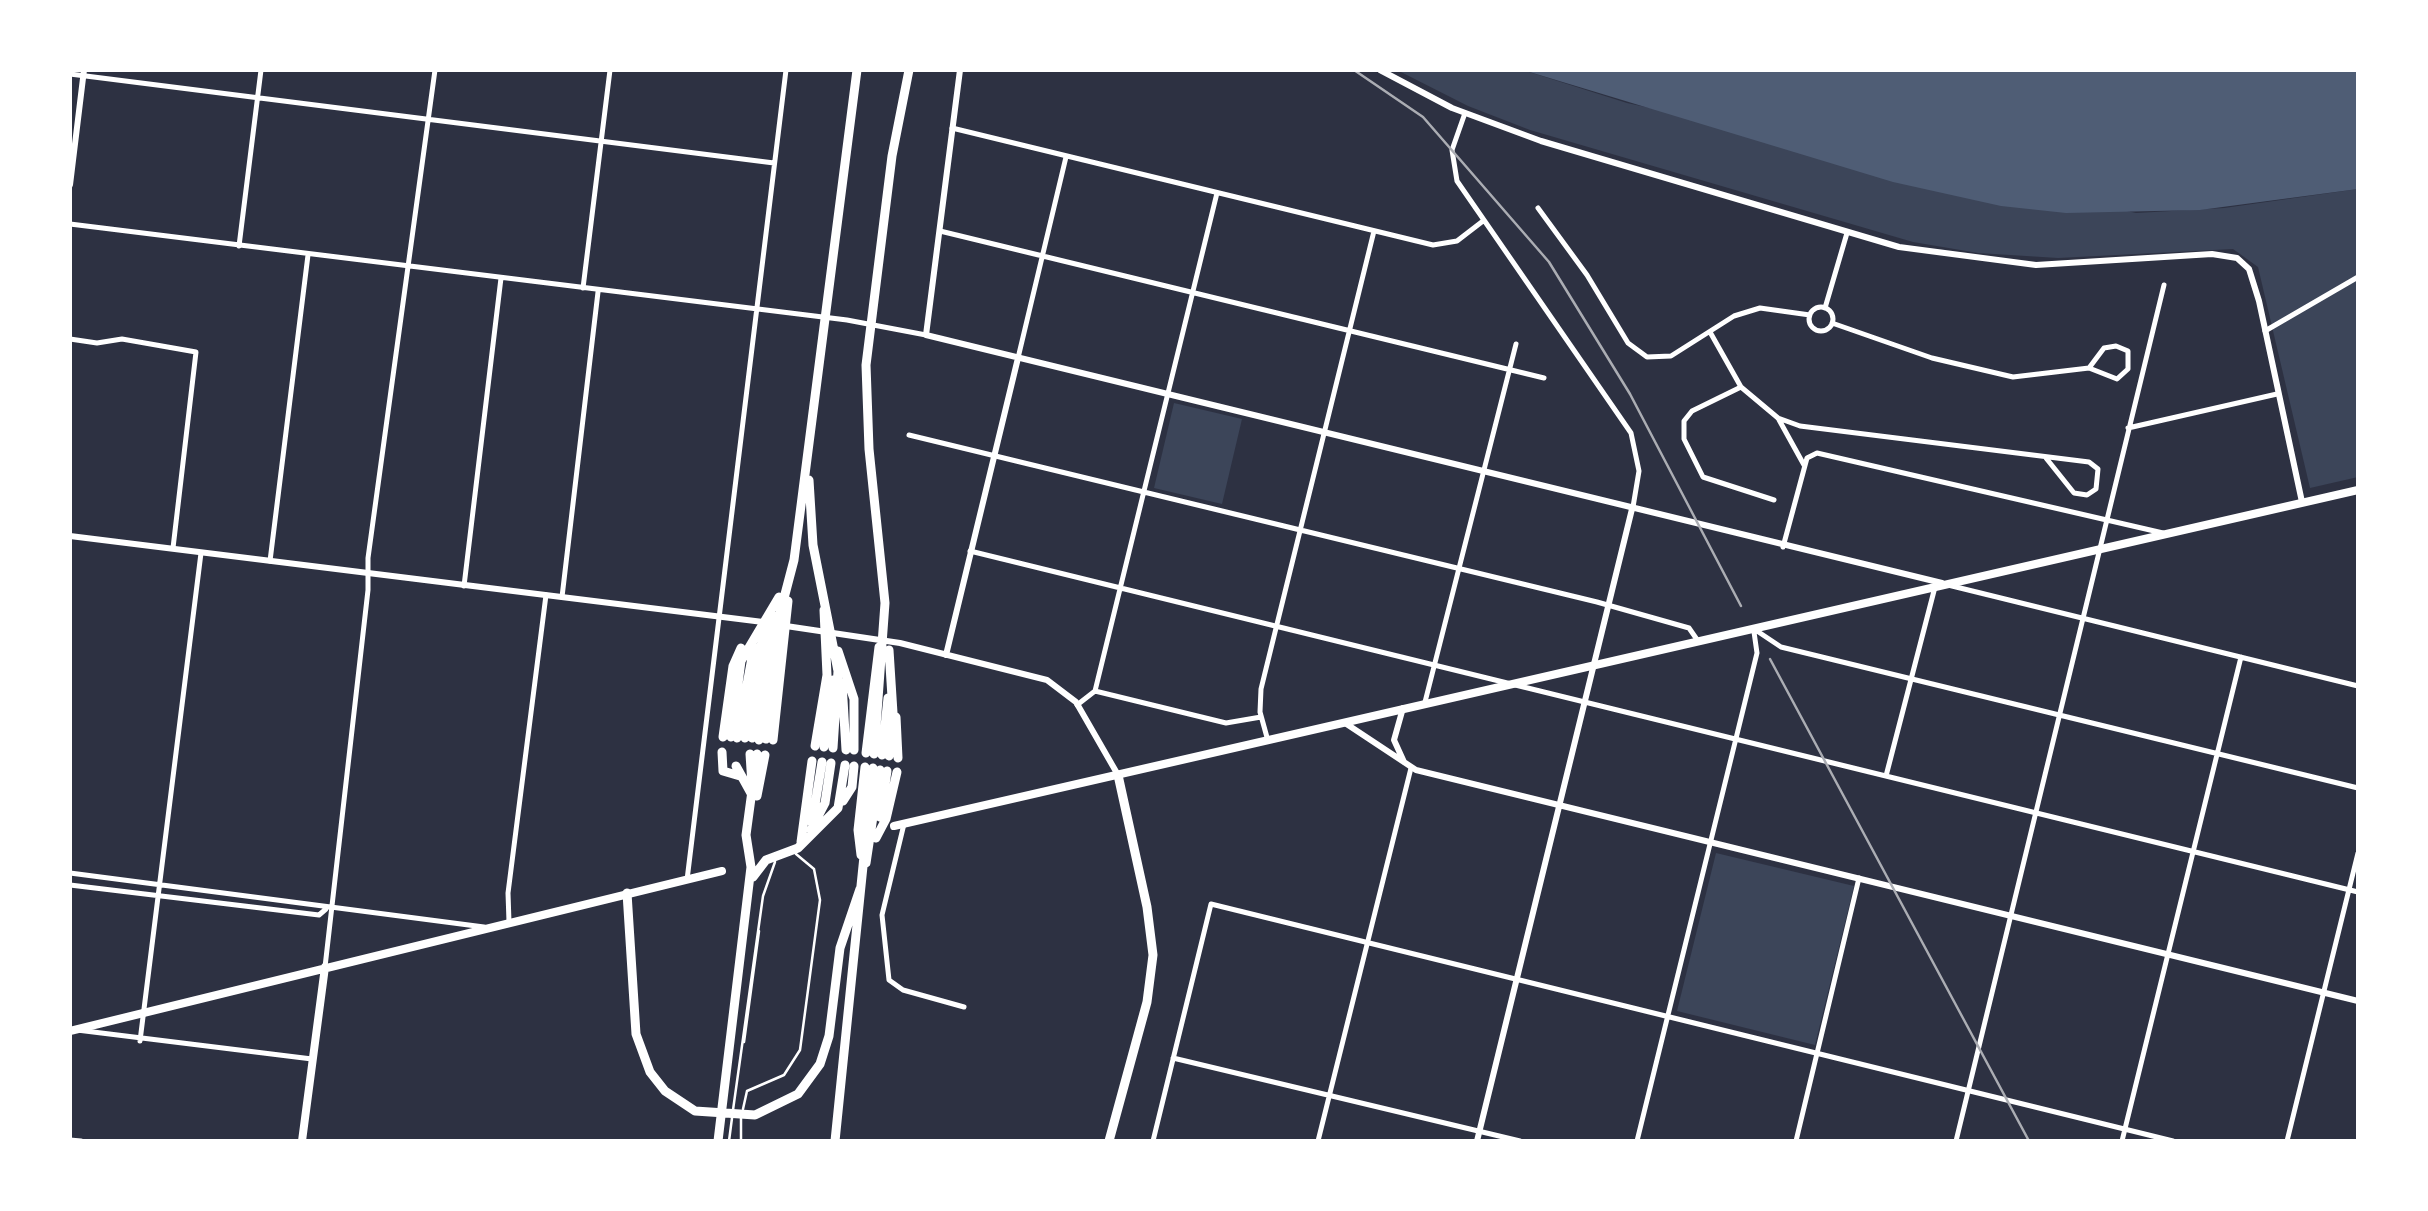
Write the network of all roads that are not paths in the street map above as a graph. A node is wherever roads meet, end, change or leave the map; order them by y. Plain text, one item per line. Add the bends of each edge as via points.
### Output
1 (260, 70) edge
2 (435, 70) edge
3 (610, 70) edge
4 (786, 70) edge
5 (858, 70) edge
6 (909, 70) edge
7 (960, 70) edge
8 (1380, 70) edge
9 (84, 73) edge
10 (70, 74) edge
11 (257, 97) junction
12 (1465, 113) junction
13 (429, 119) junction
14 (952, 128) junction
15 (601, 140) junction
16 (1066, 156) junction
17 (774, 163) junction
18 (70, 185) edge
19 (1217, 193) junction
20 (1538, 208) dead end
21 (1482, 222) junction
22 (70, 224) edge
23 (939, 230) junction
24 (1374, 231) junction
25 (1847, 233) junction
26 (239, 246) junction
27 (308, 255) junction
28 (1042, 256) junction
29 (408, 266) junction
30 (2358, 277) edge
31 (501, 278) junction
32 (2164, 285) dead end
33 (583, 288) junction
34 (598, 291) junction
35 (1192, 292) junction
36 (1825, 308) junction
37 (755, 310) junction
38 (1810, 316) junction
39 (1832, 323) junction
40 (1349, 332) junction
41 (1710, 332) junction
42 (2264, 332) junction
43 (926, 335) junction
44 (70, 339) edge
45 (1516, 344) dead end
46 (1018, 358) junction
47 (1510, 368) junction
48 (2089, 368) junction
49 (1544, 378) dead end
50 (1741, 387) junction
51 (2277, 394) junction
52 (1168, 395) junction
53 (1778, 418) junction
54 (2128, 428) junction
55 (1324, 432) junction
56 (909, 435) dead end
57 (809, 437) junction
58 (994, 454) junction
59 (2046, 458) junction
60 (1804, 464) junction
61 (1482, 471) junction
62 (2358, 490) edge
63 (1144, 492) junction
64 (1774, 500) dead end
65 (2302, 502) junction
66 (1632, 509) junction
67 (2106, 520) junction
68 (1300, 530) junction
69 (2166, 533) junction
70 (70, 536) edge
71 (1783, 547) junction
72 (173, 548) junction
73 (2100, 549) junction
74 (970, 551) junction
75 (201, 552) junction
76 (270, 561) junction
77 (793, 565) junction
78 (1457, 568) junction
79 (370, 575) junction
80 (1946, 584) junction
81 (464, 586) junction
82 (1935, 587) junction
83 (1120, 589) junction
84 (546, 595) junction
85 (787, 595) junction
86 (562, 597) junction
87 (824, 597) junction
88 (885, 603) junction
89 (1608, 605) junction
90 (777, 606) junction
91 (718, 616) junction
92 (2084, 620) junction
93 (1276, 628) junction
94 (1754, 628) junction
95 (766, 640) junction
96 (1698, 641) junction
97 (831, 646) junction
98 (946, 654) junction
99 (2241, 657) junction
100 (837, 661) junction
101 (884, 662) junction
102 (1434, 664) junction
103 (1594, 666) junction
104 (1910, 679) junction
105 (1510, 684) junction
106 (2358, 686) edge
107 (1095, 691) junction
108 (1425, 702) junction
109 (1078, 705) junction
110 (1585, 705) junction
111 (1404, 708) junction
112 (1261, 717) junction
113 (2060, 717) junction
114 (1345, 723) junction
115 (748, 738) junction
116 (1736, 740) junction
117 (1268, 741) junction
118 (722, 752) dead end
119 (2217, 755) junction
120 (1410, 767) junction
121 (871, 769) junction
122 (740, 773) junction
123 (1118, 775) junction
124 (1886, 776) junction
125 (2358, 788) edge
126 (755, 796) junction
127 (1560, 806) junction
128 (2036, 813) junction
129 (899, 825) joint
130 (1711, 843) junction
131 (793, 850) junction
132 (2193, 852) junction
133 (870, 853) junction
134 (2358, 853) edge
135 (862, 871) junction
136 (70, 872) edge
137 (722, 872) dead end
138 (1859, 878) junction
139 (687, 880) junction
140 (160, 883) junction
141 (70, 884) edge
142 (860, 888) junction
143 (748, 889) junction
144 (2349, 890) junction
145 (2358, 892) edge
146 (628, 893) junction
147 (158, 896) junction
148 (328, 910) junction
149 (2010, 916) junction
150 (509, 922) junction
151 (487, 927) junction
152 (1366, 942) junction
153 (2168, 955) junction
154 (325, 967) junction
155 (1517, 980) junction
156 (2324, 992) junction
157 (2358, 1001) edge
158 (964, 1007) dead end
159 (146, 1012) junction
160 (1668, 1017) junction
161 (73, 1031) edge
162 (140, 1040) junction
163 (1818, 1054) junction
164 (1173, 1058) junction
165 (312, 1059) junction
166 (738, 1074) junction
167 (755, 1088) junction
168 (1968, 1090) junction
169 (1330, 1095) junction
170 (2124, 1129) junction
171 (1480, 1130) junction
172 (718, 1135) edge
173 (70, 1140) edge
174 (81, 1141) edge
175 (302, 1141) edge
176 (729, 1141) edge
177 (741, 1141) edge
178 (835, 1141) edge
179 (1109, 1141) edge
180 (1153, 1141) edge
181 (1318, 1141) edge
182 (1478, 1141) edge
183 (1520, 1141) edge
184 (1637, 1141) edge
185 (1796, 1141) edge
186 (1956, 1141) edge
187 (2122, 1141) edge
188 (2173, 1141) edge
189 (2288, 1141) edge

1 - 11 street
2 - 13 street
3 - 15 street
4 - 17 street
5 - 57 highway
6 - 88 highway via 866,364
7 - 14 street
8 - 12 street
9 - 10 street
9 - 11 street
9 - 18 street
11 - 13 street
11 - 26 street
12 - 21 street via 1453,165
12 - 25 street
13 - 15 street
13 - 29 street
14 - 16 street
14 - 23 street
15 - 17 street
15 - 33 street
16 - 19 street
16 - 28 street
17 - 37 street
19 - 24 street
19 - 35 street
20 - 41 street via 1636,352 1664,358
21 - 24 street via 1446,245
21 - 66 street via 1631,434 1639,470
22 - 26 street
23 - 28 street
23 - 43 street
24 - 40 street
25 - 36 street
25 - 42 street via 1934,254 2036,265 2237,258 2253,278
26 - 27 street
27 - 29 street
27 - 76 street
28 - 35 street
28 - 46 street
29 - 31 street
29 - 79 street
30 - 42 street
31 - 33 street
31 - 81 street
32 - 54 street
33 - 34 street
34 - 37 street
34 - 86 street
35 - 40 street
35 - 52 street
36 - 38 street
36 - 39 street
37 - 43 street
37 - 91 street
38 - 39 street via 1815,330
38 - 41 street via 1760,308
39 - 48 street via 1932,358 2013,376
40 - 47 street
40 - 55 street
41 - 50 street
42 - 51 street
43 - 46 street
44 - 72 street via 122,338 196,352
45 - 47 street
46 - 52 street
46 - 58 street
47 - 49 street
47 - 61 street
48 - 48 street via 2104,348 2128,351 2128,368 2117,379
50 - 53 street
50 - 64 street via 1692,412 1684,439 1703,477
51 - 54 street
51 - 65 street
52 - 55 street
52 - 63 street
53 - 59 street
53 - 60 street
54 - 67 street
55 - 61 street
55 - 68 street
56 - 58 street
57 - 77 highway
57 - 87 highway via 811,530
58 - 63 street
58 - 74 street
59 - 59 street via 2074,493 2087,496 2096,489 2100,476 2094,465
60 - 67 street via 1817,453
60 - 71 street
61 - 66 street
61 - 78 street
62 - 65 main road
63 - 68 street
63 - 83 street
65 - 69 main road
66 - 71 street
66 - 89 street
67 - 69 street
67 - 73 street
68 - 78 street
68 - 93 street
69 - 73 main road
70 - 72 street
71 - 80 street
72 - 75 street
73 - 80 main road
73 - 92 street
74 - 83 street
74 - 98 street
75 - 76 street
75 - 140 street
76 - 79 street
77 - 85 highway
77 - 90 highway
78 - 89 street
78 - 102 street
79 - 81 street
79 - 148 street
80 - 82 main road
80 - 92 street
81 - 84 street
82 - 94 main road
82 - 104 street
83 - 93 street
83 - 107 street
84 - 86 street
84 - 150 street
85 - 90 highway
85 - 95 highway
86 - 91 street
87 - 97 highway
87 - 97 highway
88 - 101 highway
88 - 101 highway
89 - 96 street via 1689,628
89 - 103 street
90 - 95 highway
90 - 95 highway via 767,616
91 - 98 street
91 - 139 street
92 - 99 street
92 - 113 street
93 - 102 street
93 - 112 street
94 - 96 main road
94 - 104 street via 1781,648
94 - 116 street via 1757,653
95 - 115 highway
95 - 115 highway
95 - 115 highway via 734,662
96 - 103 main road
97 - 100 highway
97 - 100 highway via 824,747
97 - 100 highway via 854,699 850,750
98 - 109 street via 1044,679
99 - 106 street
99 - 119 street
101 - 101 highway via 882,755 892,696
102 - 105 street
102 - 108 street
103 - 105 main road
103 - 110 street
104 - 113 street
104 - 124 street
105 - 108 main road
105 - 110 street
107 - 109 street
107 - 112 street via 1221,722
108 - 111 main road
109 - 123 street
110 - 116 street
110 - 127 street
111 - 114 main road
111 - 120 street via 1394,740
112 - 117 street
113 - 119 street
113 - 128 street
114 - 117 main road
114 - 120 street
116 - 124 street
116 - 130 street
117 - 123 main road
118 - 122 highway via 724,772
119 - 125 street
119 - 132 street
120 - 127 street
120 - 152 street
121 - 131 highway
121 - 133 highway
121 - 133 highway via 886,818
121 - 135 highway
122 - 126 highway
122 - 126 highway via 761,755
123 - 129 main road
123 - 179 highway via 1148,906 1153,966
124 - 128 street
126 - 143 highway via 746,841
127 - 130 street
127 - 155 street
128 - 132 street
128 - 149 street
129 - 158 street via 882,915 888,976 893,986
130 - 138 street
130 - 160 street
131 - 131 highway via 822,762 825,803
131 - 143 highway via 766,860
131 - 166 lane via 766,883
131 - 167 lane via 811,865 820,889 800,1050 784,1075
132 - 144 street
132 - 153 street
133 - 135 highway
134 - 144 street
135 - 142 highway
136 - 140 street
137 - 139 main road
138 - 149 street
138 - 163 street
139 - 146 main road
140 - 147 street
140 - 148 street
141 - 147 street
142 - 146 highway via 840,948 820,1064 798,1094 755,1115 695,1111 650,1072 636,1034
142 - 178 highway
143 - 172 highway
144 - 145 street
144 - 156 street
146 - 150 main road
147 - 148 street via 318,915
147 - 159 street
148 - 151 street
148 - 154 street
149 - 153 street
149 - 168 street
150 - 151 main road
151 - 154 main road
152 - 155 street
152 - 164 street via 1211,904
152 - 169 street
153 - 156 street
153 - 170 street
154 - 159 main road
154 - 165 main road
155 - 160 street
155 - 171 street
156 - 157 street
156 - 189 street
159 - 161 main road
159 - 162 street
160 - 163 street
160 - 184 street
161 - 162 street
162 - 165 street
163 - 168 street
163 - 185 street
164 - 169 street
164 - 180 street
165 - 175 main road
166 - 167 lane via 743,1085
166 - 172 lane
167 - 177 lane via 744,1096
168 - 170 street
168 - 186 street
169 - 171 street
169 - 181 street
170 - 187 street
170 - 188 street
171 - 182 street
171 - 183 street
172 - 176 lane
173 - 174 street

